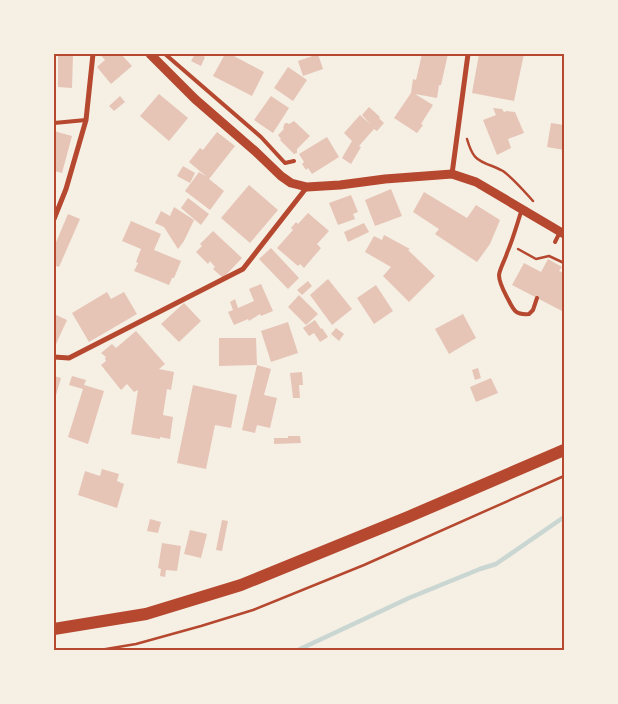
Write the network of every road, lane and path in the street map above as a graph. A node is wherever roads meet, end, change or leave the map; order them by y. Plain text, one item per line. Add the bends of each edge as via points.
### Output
1 (93, 54) edge
2 (150, 54) edge
3 (166, 54) edge
4 (468, 54) edge
5 (86, 120) junction
6 (54, 123) edge
7 (466, 136) dead end
8 (294, 161) dead end
9 (452, 174) junction
10 (307, 187) junction
11 (534, 203) dead end
12 (522, 209) junction
13 (54, 219) edge
14 (562, 233) edge
15 (555, 242) dead end
16 (510, 244) junction
17 (564, 262) edge
18 (537, 298) dead end
19 (54, 358) edge
20 (564, 450) edge
21 (564, 476) edge
22 (54, 629) edge
23 (100, 650) edge

1 - 5 street
2 - 10 street via 281,176 291,183
3 - 8 lane via 261,137 285,163
4 - 9 street
5 - 6 lane
5 - 13 street
7 - 11 path via 474,156 501,170
9 - 10 street
9 - 12 street via 476,182
10 - 19 street via 243,269 69,358
12 - 14 street
12 - 16 lane
14 - 15 lane
16 - 17 path via 536,259 549,256
16 - 18 lane via 499,274 502,291 516,312 522,315 533,310
20 - 22 main road via 241,584 146,614
21 - 23 path via 364,565 253,610 136,644

